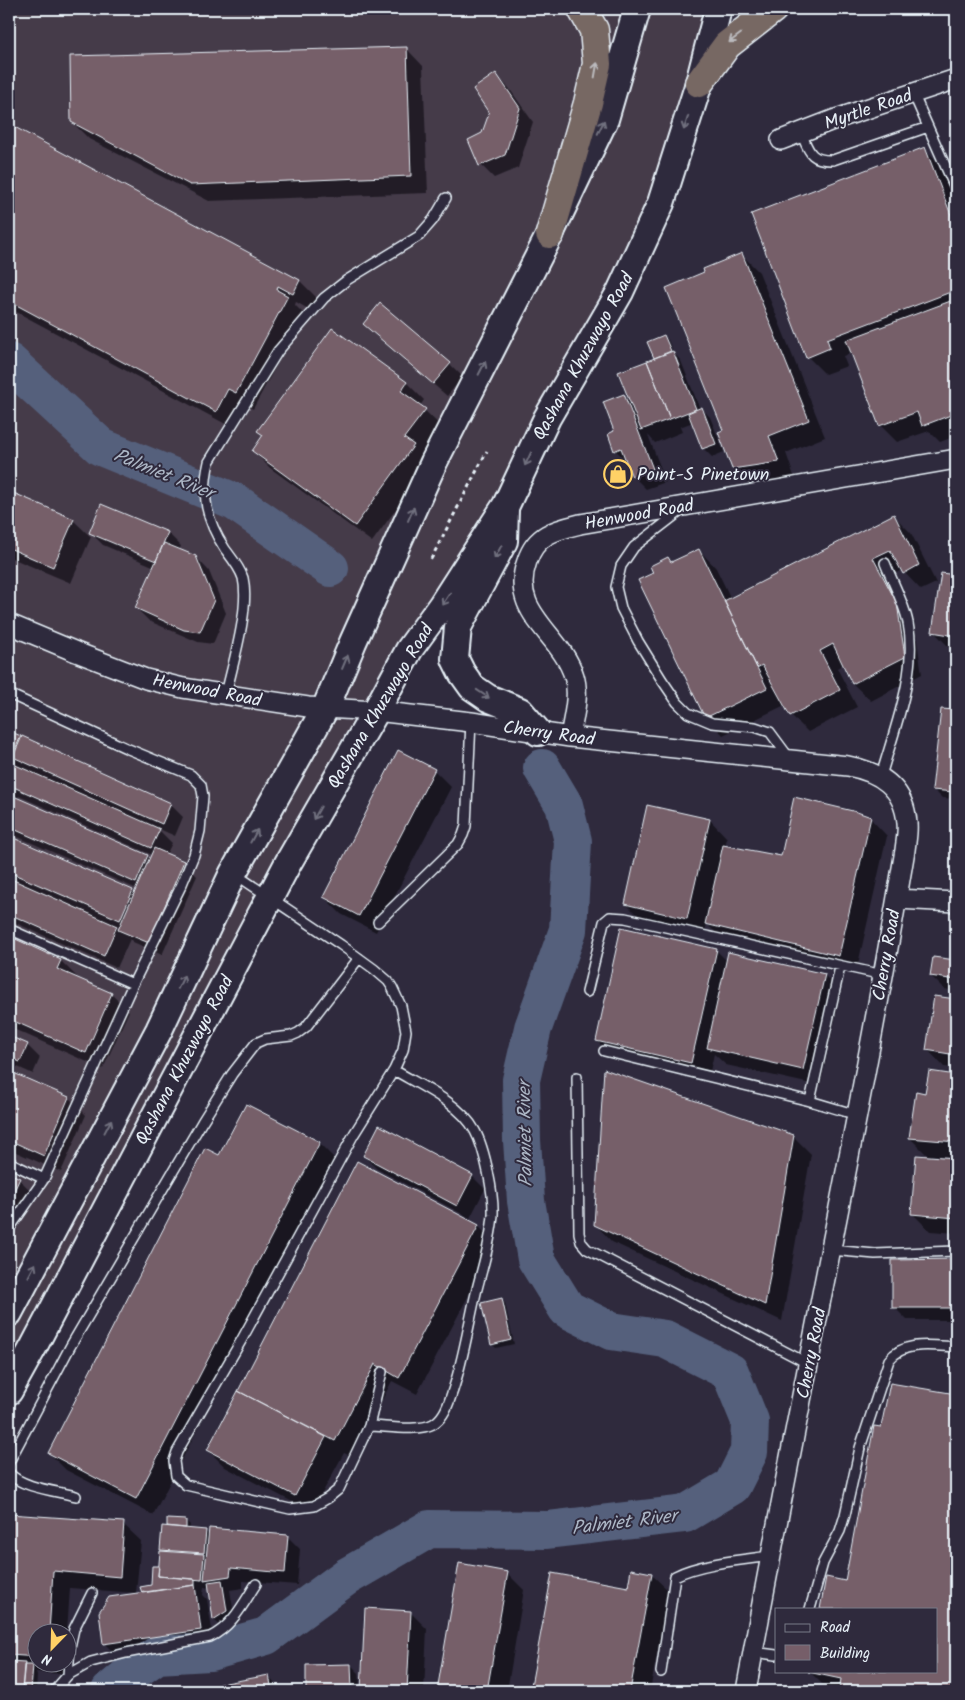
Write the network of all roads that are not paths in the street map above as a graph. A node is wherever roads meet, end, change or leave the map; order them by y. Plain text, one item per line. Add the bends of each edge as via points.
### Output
1 (582, 9) edge
2 (637, 9) edge
3 (718, 9) edge
4 (773, 9) edge
5 (956, 79) edge
6 (699, 83) junction
7 (913, 93) junction
8 (928, 127) junction
9 (801, 132) junction
10 (781, 140) dead end
11 (956, 190) edge
12 (446, 198) dead end
13 (550, 234) junction
14 (956, 459) edge
15 (506, 505) junction
16 (689, 505) junction
17 (885, 563) dead end
18 (9, 624) edge
19 (9, 694) edge
20 (226, 694) junction
21 (326, 707) junction
22 (376, 711) junction
23 (471, 722) junction
24 (538, 732) junction
25 (570, 737) junction
26 (790, 759) junction
27 (881, 776) junction
28 (233, 873) junction
29 (270, 897) junction
30 (897, 899) junction
31 (956, 902) edge
32 (378, 922) dead end
33 (9, 929) edge
34 (359, 958) junction
35 (840, 966) junction
36 (883, 975) junction
37 (133, 984) junction
38 (587, 992) dead end
39 (604, 1051) dead end
40 (394, 1070) junction
41 (577, 1077) dead end
42 (810, 1101) junction
43 (857, 1115) junction
44 (9, 1162) edge
45 (44, 1179) junction
46 (9, 1229) edge
47 (830, 1250) junction
48 (956, 1251) edge
49 (9, 1313) edge
50 (956, 1346) edge
51 (809, 1364) junction
52 (382, 1372) dead end
53 (13, 1374) edge
54 (369, 1426) junction
55 (9, 1462) edge
56 (9, 1473) edge
57 (76, 1496) dead end
58 (771, 1556) junction
59 (256, 1584) dead end
60 (92, 1593) dead end
61 (810, 1608) edge
62 (753, 1652) junction
63 (775, 1655) edge
64 (661, 1672) dead end
65 (68, 1674) junction
66 (54, 1691) edge
67 (746, 1691) edge

13 -> 1 highway via 598,64 594,30
13 -> 2 main road, Qashana Khuzwayo Road via 605,119
3 - 6 main road, Qashana Khuzwayo Road
4 -> 6 highway via 727,44
5 - 7 street, Myrtle Road
6 -> 15 main road, Qashana Khuzwayo Road via 661,203 620,292 547,418
7 - 8 lane
7 - 9 street, Myrtle Road
8 - 9 lane via 833,160 810,154
8 - 11 lane
9 - 10 street, Myrtle Road
12 - 20 lane via 419,236 347,280 324,298 278,351 209,462 205,499 210,519 242,576 245,593
21 -> 13 main road, Qashana Khuzwayo Road via 434,462
14 - 16 street, Henwood Road
15 -> 22 main road, Qashana Khuzwayo Road via 409,650
15 -> 24 main road via 504,541 458,627 455,659 472,687 488,698 520,711
16 - 25 street, Henwood Road via 553,531 532,550 522,587 526,603 570,664 575,678
16 - 26 lane via 634,547 622,566 616,587 621,608 662,680 688,713 712,723 755,727 770,732
17 - 27 lane via 908,621 910,655 904,692
18 - 20 street, Henwood Road via 146,679
19 - 37 lane via 191,775 201,785 202,819 194,855 172,908
20 - 21 street, Henwood Road via 282,704
21 - 22 street, Cherry Road
28 -> 21 main road, Qashana Khuzwayo Road
22 - 23 street, Cherry Road
22 -> 29 main road, Qashana Khuzwayo Road
23 - 24 street, Cherry Road
23 - 32 lane via 463,835 458,844
24 - 25 street, Cherry Road
25 - 26 street, Cherry Road
26 - 27 street, Cherry Road via 865,769
27 - 30 street, Cherry Road via 900,798 907,822
28 - 29 lane
49 -> 28 main road, Qashana Khuzwayo Road via 154,1038
29 - 34 lane
29 - 53 main road, Qashana Khuzwayo Road
30 - 31 street
30 - 36 street, Cherry Road
33 - 37 lane
34 - 40 lane via 388,982 401,1006 406,1031 403,1050
34 - 55 lane via 306,1027 291,1036 256,1042 232,1074 70,1347
35 - 36 lane
35 - 38 lane via 610,917 604,922
35 - 42 lane
36 - 43 street, Cherry Road
37 - 45 lane
39 - 42 lane
40 - 54 lane via 450,1104 474,1128 484,1152 493,1214 458,1373 444,1413 433,1424 417,1427
40 - 54 lane via 354,1134 177,1452 174,1470 180,1481 193,1487 290,1509 314,1506 339,1489
41 - 51 lane via 579,1233 587,1249
42 - 43 lane
43 - 47 street, Cherry Road
44 - 45 lane
45 - 46 lane
47 - 48 lane via 875,1254
47 - 51 street, Cherry Road
50 - 61 lane via 912,1346 897,1352 889,1360 860,1448 842,1523 823,1563
51 - 58 street, Cherry Road
52 - 54 lane
56 - 57 lane via 29,1485
58 - 62 street, Cherry Road
58 - 64 lane via 686,1570 675,1576
59 - 65 lane via 230,1623 216,1634 91,1662
60 - 65 lane via 74,1629
62 - 63 lane
62 - 67 street, Cherry Road
65 - 66 lane

